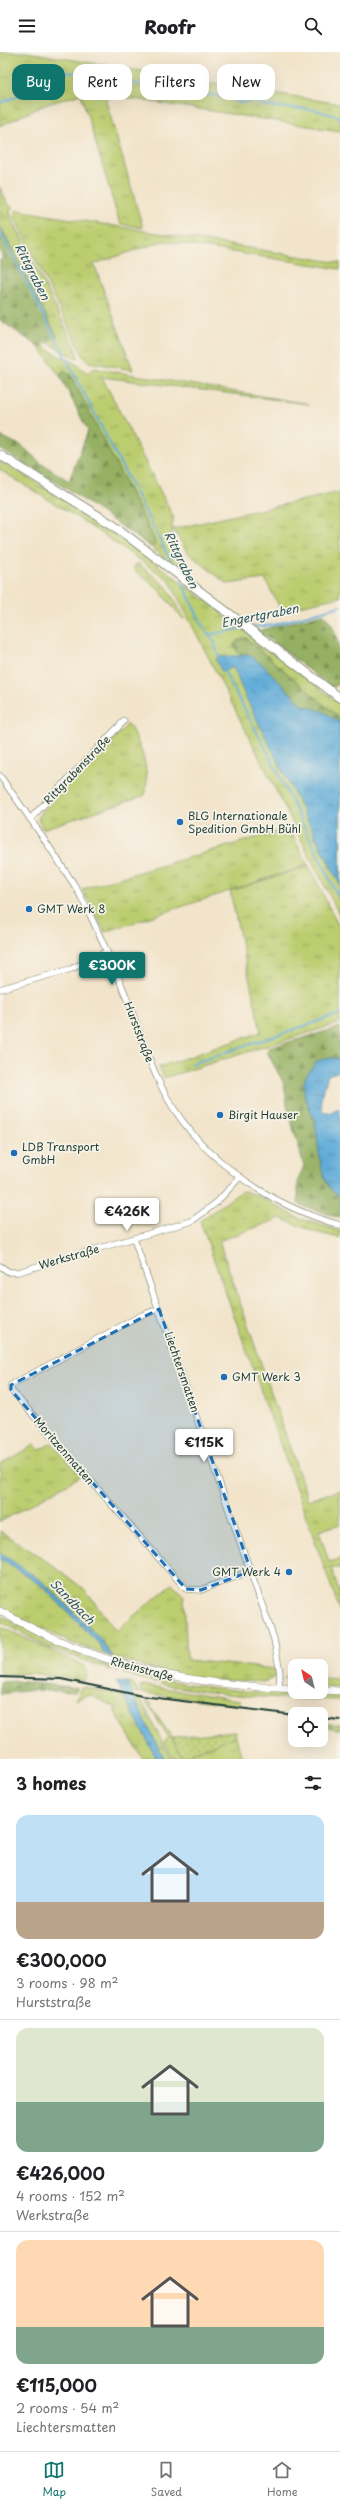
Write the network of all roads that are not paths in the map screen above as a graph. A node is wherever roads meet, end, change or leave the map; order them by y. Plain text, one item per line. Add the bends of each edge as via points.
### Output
1 (0, 455) edge
2 (340, 698) edge
3 (124, 721) dead end
4 (0, 776) edge
5 (30, 819) junction
6 (106, 952) junction
7 (0, 989) edge
8 (240, 1177) junction
9 (340, 1225) edge
10 (134, 1239) junction
11 (0, 1266) edge
12 (159, 1309) junction
13 (251, 1571) junction
14 (0, 1611) edge
15 (279, 1688) junction
16 (288, 1689) edge
17 (328, 1690) edge
18 (340, 1691) edge

1 - 2 main road via 113,525
3 - 5 street, Rittgrabenstraße
4 - 5 street, Hurststraße
5 - 6 street, Hurststraße via 75,887
6 - 7 street via 72,969
6 - 8 street, Hurststraße via 148,1057 174,1110 211,1153
8 - 9 street, Hurststraße via 270,1198 308,1216
8 - 10 street, Werkstraße via 217,1202 192,1221
10 - 11 street, Werkstraße via 18,1272 9,1272
10 - 12 street, Liechtersmatten
12 - 13 street, Liechtersmatten
12 - 13 street, Moritzenmatten via 142,1315 11,1385 11,1390 186,1589 201,1590
13 - 15 street, Liechtersmatten via 274,1639 280,1673
14 - 15 street, Rheinstraße via 50,1637 123,1665 195,1681
15 - 16 street, Rheinstraße
17 - 18 street

